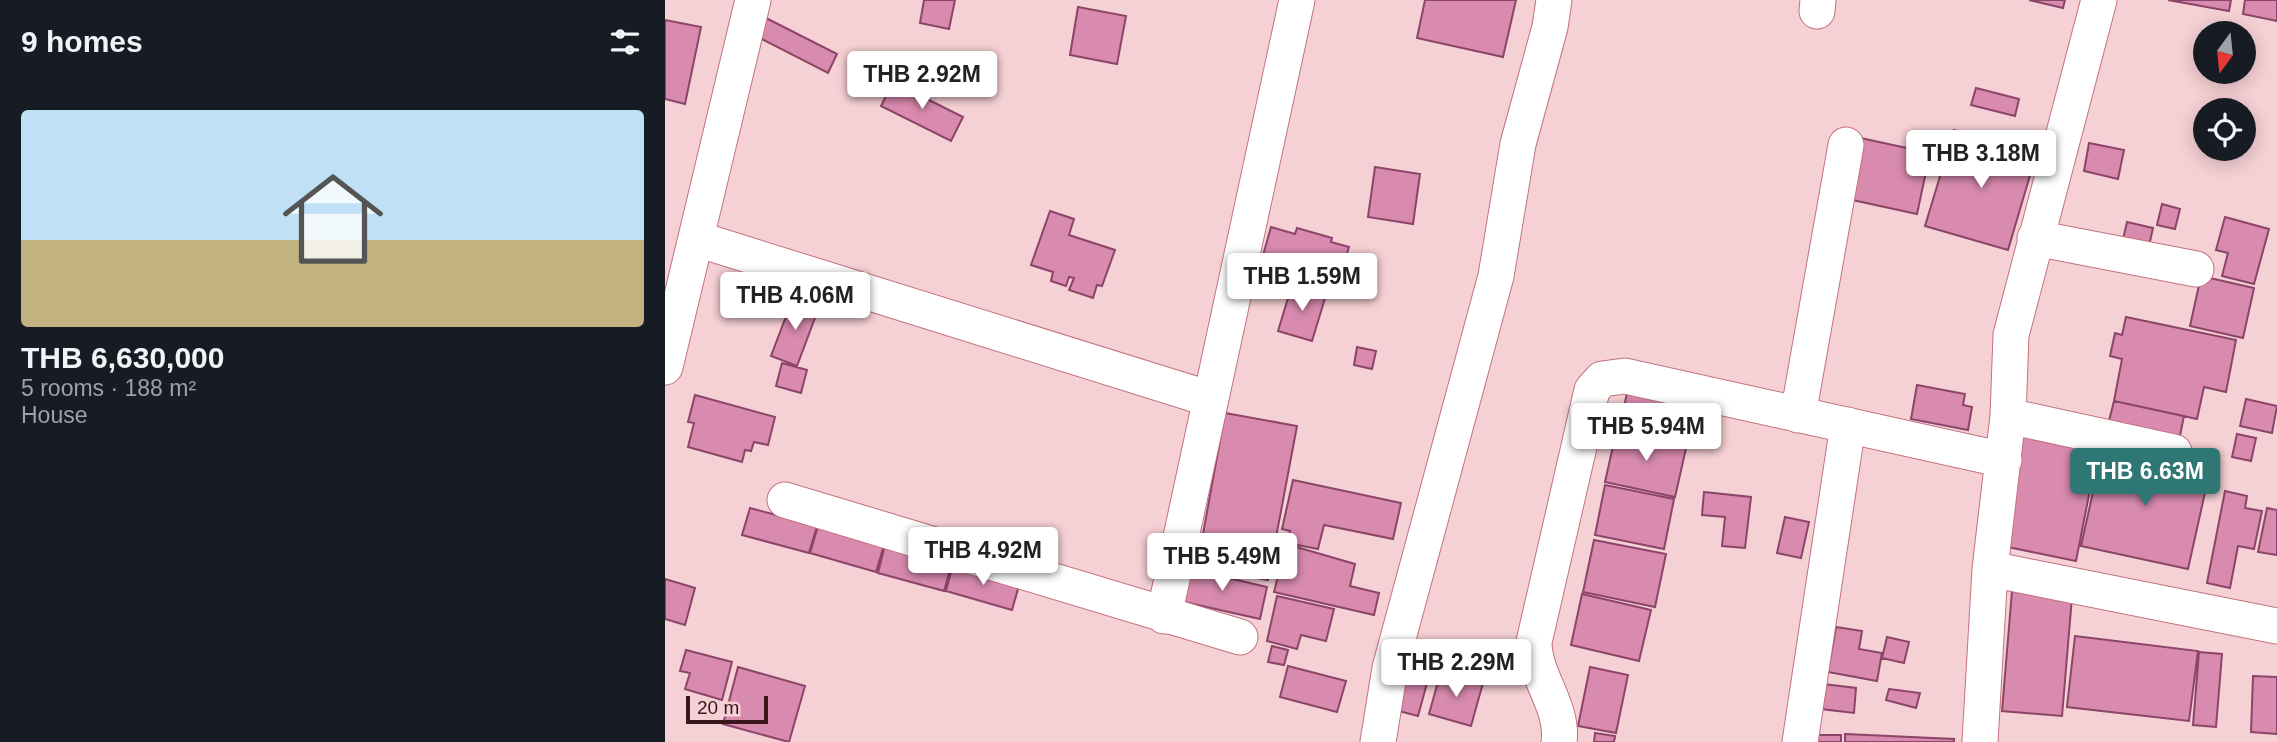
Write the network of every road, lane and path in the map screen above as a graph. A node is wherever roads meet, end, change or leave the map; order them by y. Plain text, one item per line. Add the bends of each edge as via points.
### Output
1 (753, 0) edge
2 (1297, 0) edge
3 (1554, 0) edge
4 (2099, 0) edge
5 (1846, 145) dead end
6 (2035, 238) junction
7 (697, 239) junction
8 (2196, 269) dead end
9 (665, 367) edge
10 (1210, 399) junction
11 (1798, 415) junction
12 (2008, 416) junction
13 (1848, 425) junction
14 (2174, 452) dead end
15 (2004, 460) junction
16 (785, 500) dead end
17 (1990, 569) junction
18 (1164, 616) junction
19 (2277, 626) edge
20 (1240, 637) dead end
21 (1378, 742) edge
22 (1559, 742) edge
23 (1800, 742) edge
24 (1980, 742) edge

1 - 7 street
2 - 10 street
3 - 21 street via 1518,144 1496,276 1390,668
4 - 6 street
5 - 11 street
6 - 8 street
6 - 12 street via 2011,335
7 - 9 street
7 - 10 street
10 - 18 street
11 - 13 street
11 - 22 street via 1625,376 1610,376 1597,383 1534,642 1535,662 1558,721
12 - 14 street
12 - 15 street
13 - 15 street
13 - 23 street
15 - 17 street
16 - 18 street
17 - 19 street
17 - 24 street
18 - 20 street

